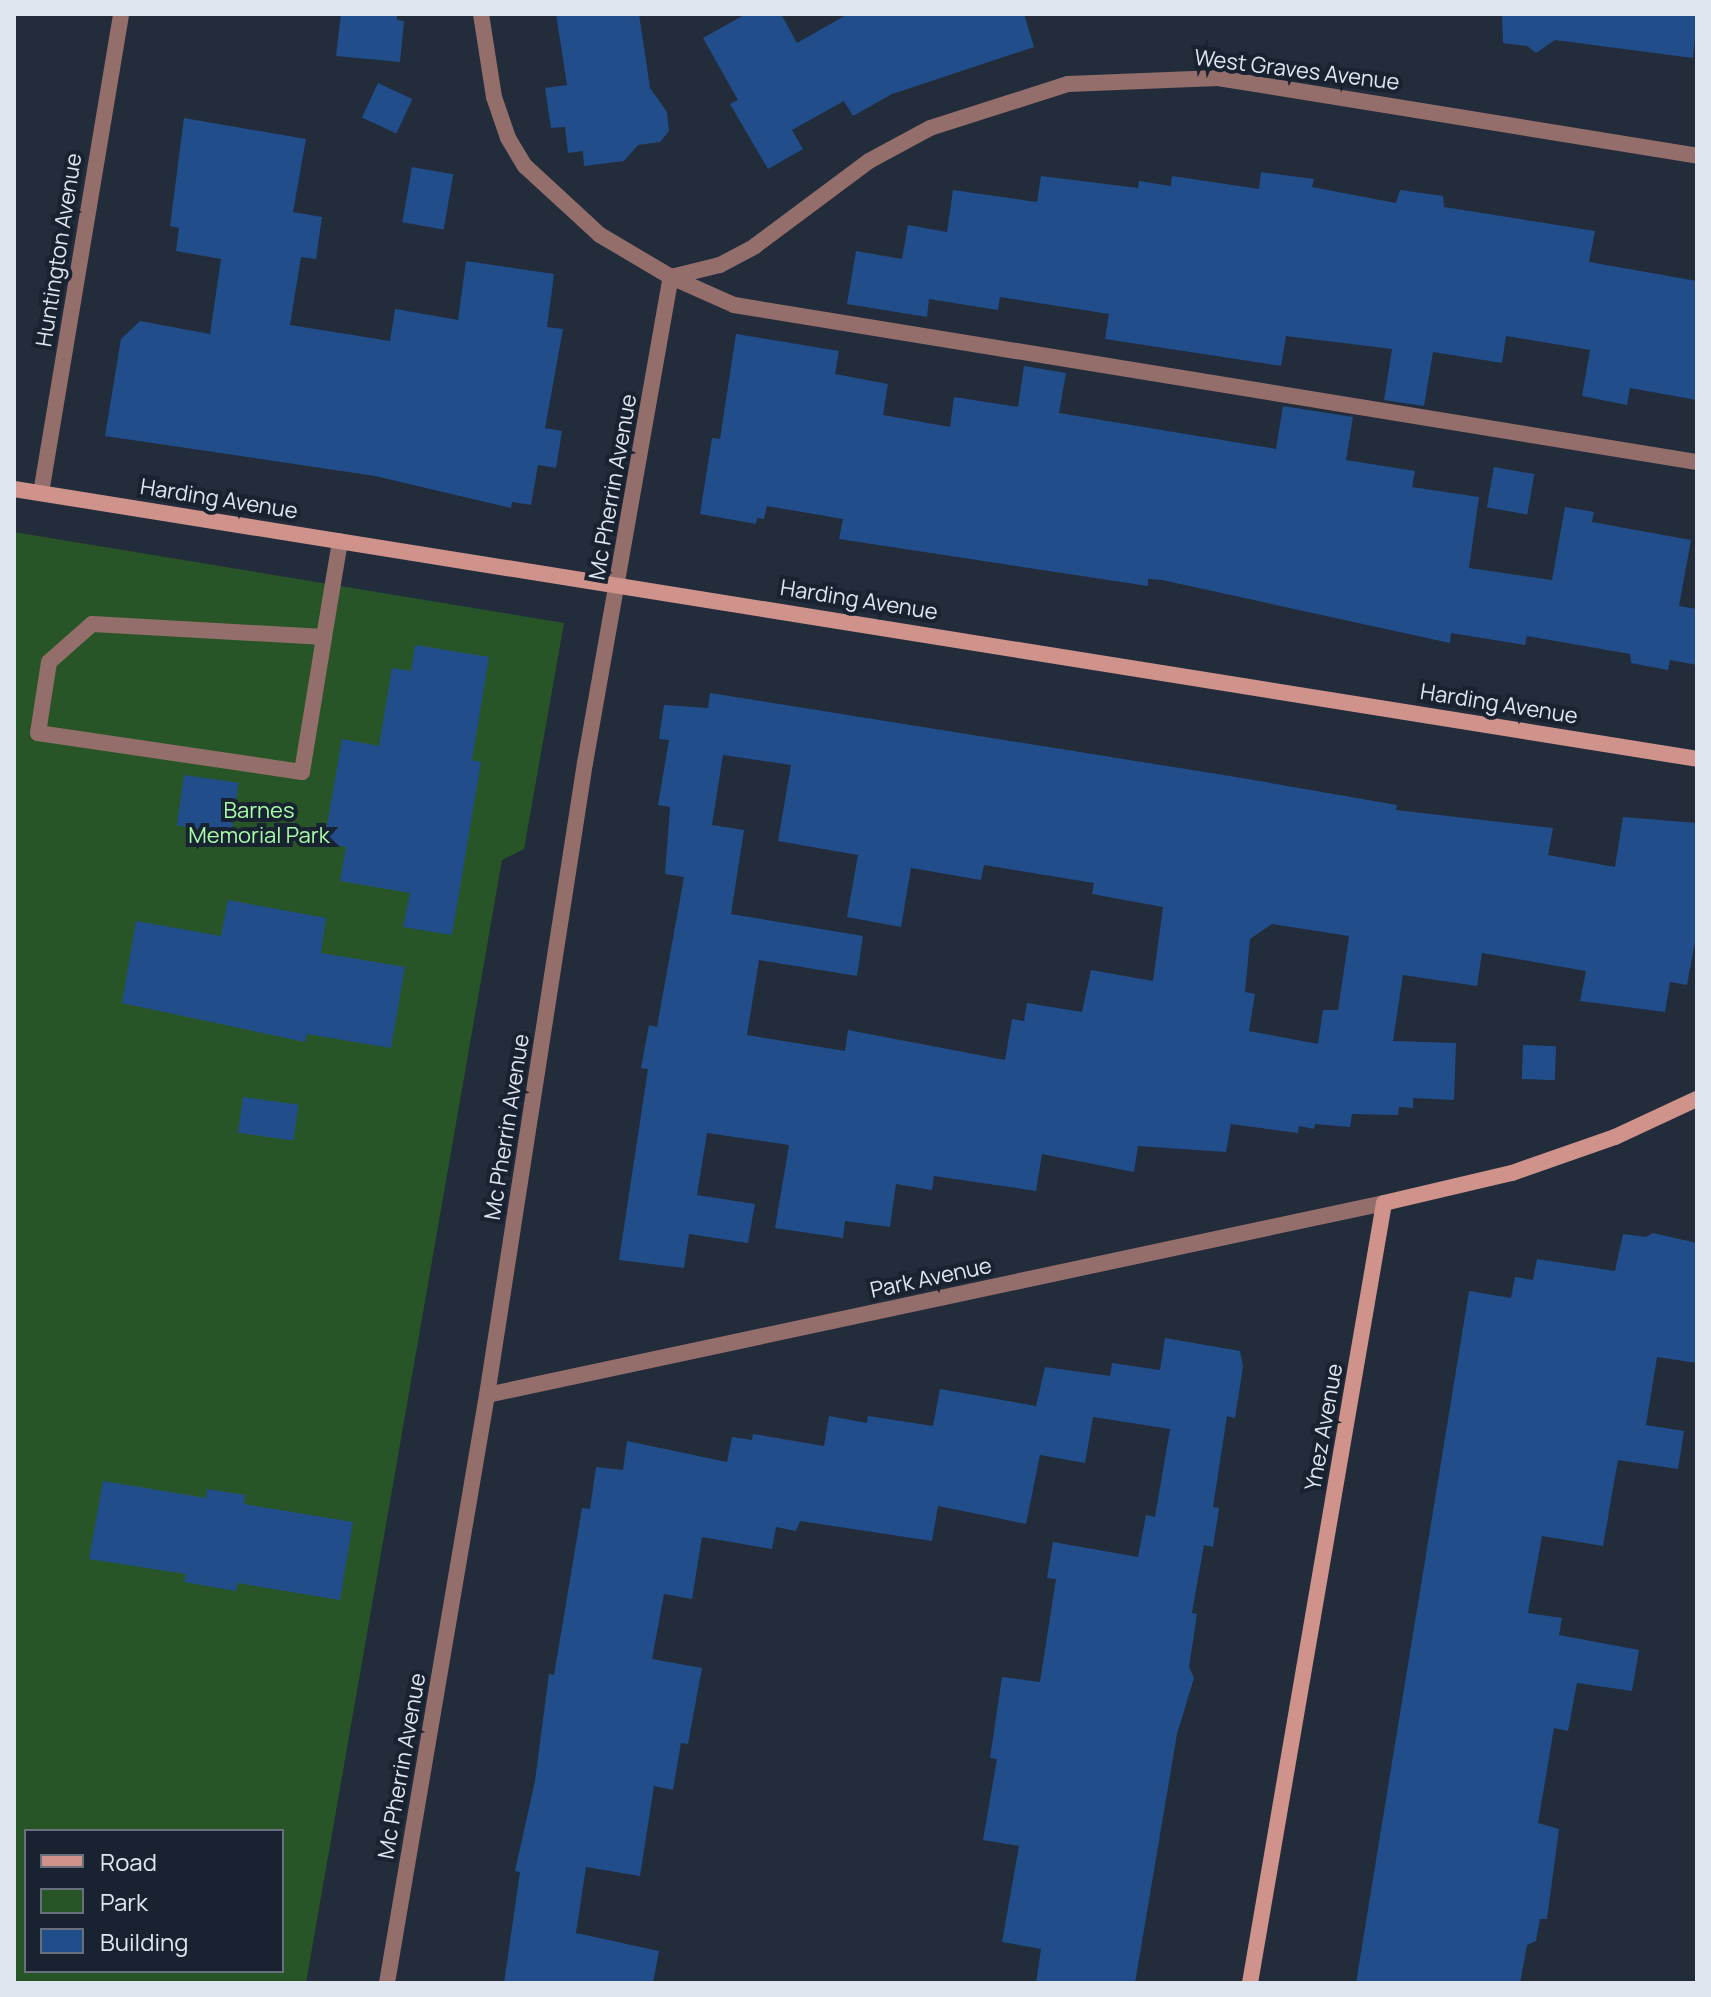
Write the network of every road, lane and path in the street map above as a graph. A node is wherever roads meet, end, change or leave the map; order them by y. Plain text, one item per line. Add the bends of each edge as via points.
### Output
1 (121, 14) edge
2 (481, 14) edge
3 (1697, 156) edge
4 (671, 277) junction
5 (1697, 462) edge
6 (14, 489) edge
7 (41, 493) junction
8 (340, 541) junction
9 (619, 584) junction
10 (324, 637) junction
11 (1697, 759) edge
12 (1697, 1099) edge
13 (1384, 1203) junction
14 (487, 1395) junction
15 (387, 1983) edge
16 (1250, 1983) edge

1 - 7 street, Huntington Avenue
2 - 4 street via 494,97 525,166 600,235
3 - 4 street, West Graves Avenue via 1218,78 1068,84 930,128 869,161 755,246 720,265
4 - 5 street via 734,305
4 - 9 street, Mc Pherrin Avenue
6 - 7 street, Harding Avenue
7 - 8 street, Harding Avenue
8 - 9 street, Harding Avenue
8 - 10 street
9 - 11 street, Harding Avenue
9 - 14 street, Mc Pherrin Avenue via 585,763
10 - 10 street via 302,772 38,733 49,662 92,624
12 - 13 street via 1615,1137 1512,1173
13 - 14 street, Park Avenue
13 - 16 street, Ynez Avenue
14 - 15 street, Mc Pherrin Avenue

